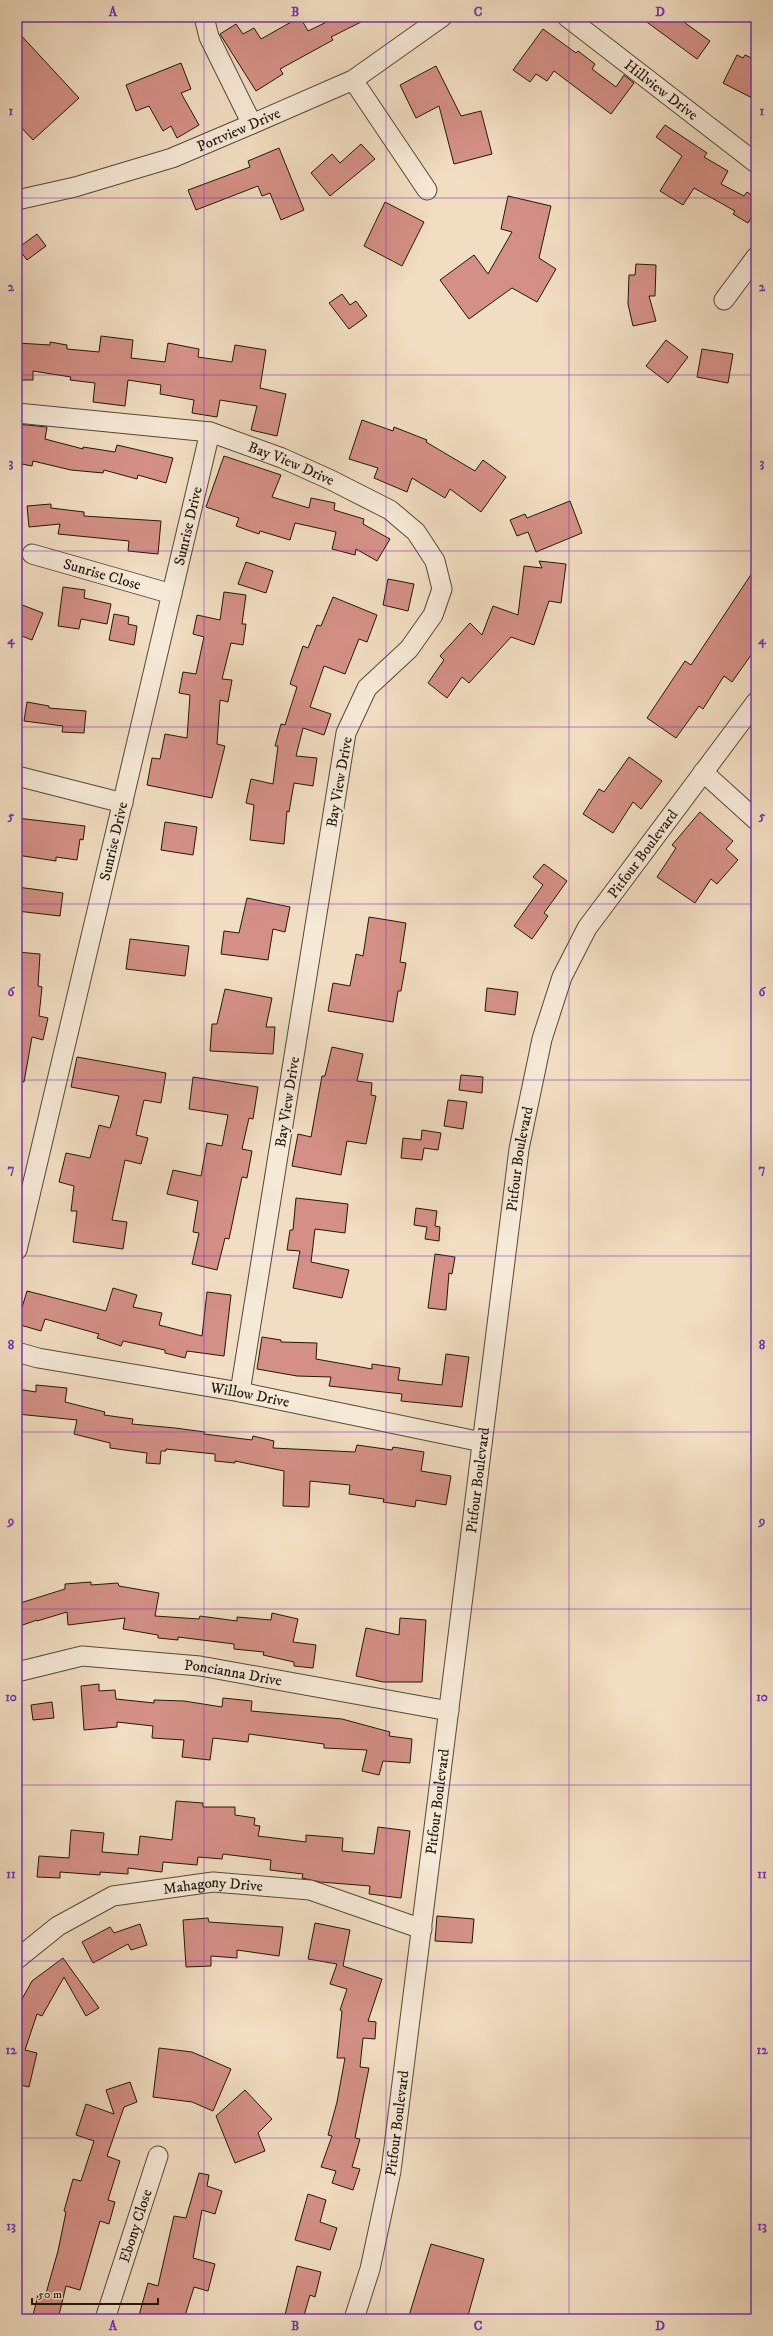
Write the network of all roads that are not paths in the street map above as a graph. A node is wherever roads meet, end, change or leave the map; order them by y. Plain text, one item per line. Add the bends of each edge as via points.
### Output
1 (204, 17) edge
2 (442, 17) edge
3 (568, 17) edge
4 (353, 80) junction
5 (252, 124) junction
6 (756, 163) edge
7 (427, 190) dead end
8 (17, 200) edge
9 (756, 257) edge
10 (724, 300) dead end
11 (17, 413) edge
12 (210, 432) junction
13 (32, 554) dead end
14 (172, 594) junction
15 (756, 702) edge
16 (703, 772) junction
17 (17, 776) edge
18 (122, 803) junction
19 (756, 820) edge
20 (17, 1250) edge
21 (17, 1352) edge
22 (240, 1392) junction
23 (482, 1442) junction
24 (17, 1672) edge
25 (449, 1711) junction
26 (422, 1929) junction
27 (17, 1959) edge
28 (158, 2156) dead end
29 (105, 2319) edge
30 (354, 2319) edge

1 - 5 street via 209,37
2 - 4 street, Portview Drive
3 - 6 street, Hillview Drive
4 - 5 street, Portview Drive
4 - 7 street
5 - 8 street, Portview Drive via 172,158 75,187
9 - 10 street
11 - 12 street, Bay View Drive
12 - 14 street, Sunrise Drive
12 - 22 street, Bay View Drive via 282,458 390,510 416,532 435,560 442,589 433,615 409,649 367,688 346,733
13 - 14 street, Sunrise Close
14 - 18 street, Sunrise Drive
15 - 16 street, Pitfour Boulevard
16 - 19 street
16 - 23 street, Pitfour Boulevard via 586,928 562,977 542,1039 519,1149
17 - 18 street
18 - 20 street, Sunrise Drive
21 - 22 street, Willow Drive via 38,1358
22 - 23 street, Willow Drive
23 - 25 street, Pitfour Boulevard
24 - 25 street, Poncianna Drive via 82,1656 200,1666
25 - 26 street, Pitfour Boulevard
26 - 27 street, Mahagony Drive via 310,1890 214,1882 114,1896 58,1926
26 - 30 street, Pitfour Boulevard via 391,2171 370,2269
28 - 29 street, Ebony Close

